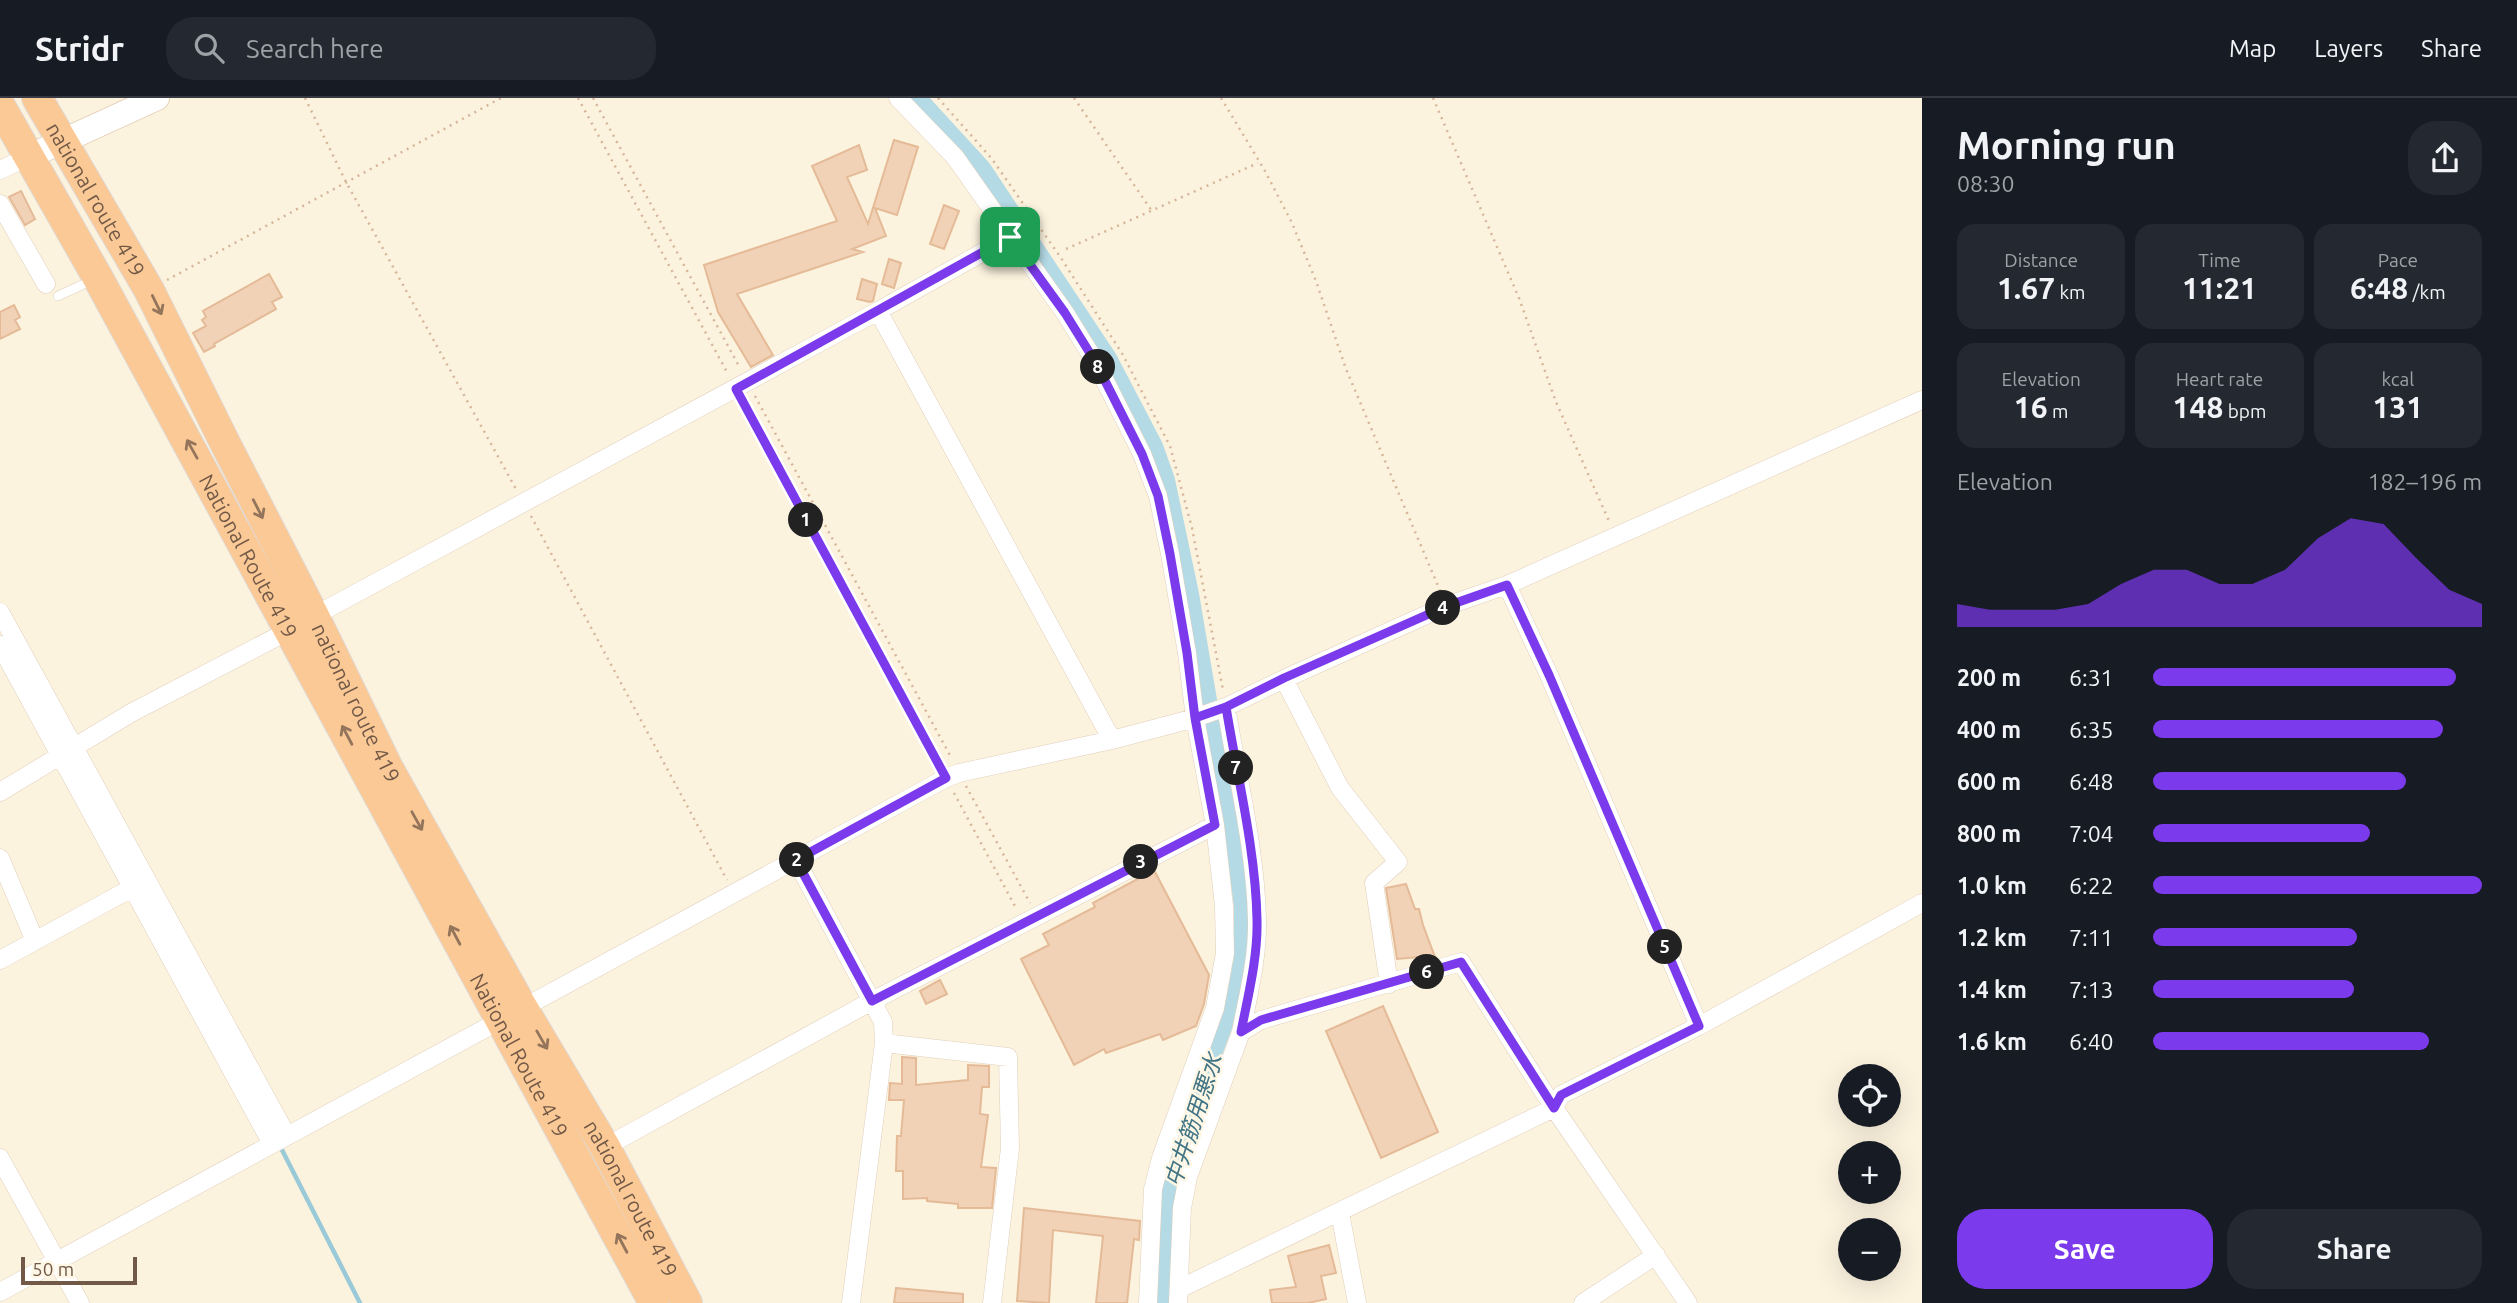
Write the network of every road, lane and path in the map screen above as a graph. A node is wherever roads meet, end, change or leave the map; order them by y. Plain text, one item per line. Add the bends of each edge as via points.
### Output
1 (37, 98) edge
2 (157, 98) edge
3 (501, 98) edge
4 (578, 98) edge
5 (593, 98) edge
6 (898, 98) edge
7 (1074, 98) edge
8 (1221, 98) edge
9 (1433, 98) edge
10 (0, 106) edge
11 (61, 141) junction
12 (28, 157) junction
13 (1259, 163) junction
14 (0, 170) edge
15 (0, 204) edge
16 (1152, 211) junction
17 (1010, 237) junction
18 (1066, 249) dead end
19 (98, 278) junction
20 (52, 290) joint
21 (149, 290) junction
22 (878, 311) junction
23 (741, 386) junction
24 (1922, 400) edge
25 (1616, 536) junction
26 (1507, 585) junction
27 (1447, 606) junction
28 (0, 612) edge
29 (302, 623) junction
30 (0, 645) edge
31 (1284, 678) junction
32 (1226, 707) junction
33 (1195, 718) junction
34 (1112, 740) junction
35 (67, 752) junction
36 (952, 775) junction
37 (2, 786) edge
38 (1215, 825) junction
39 (0, 858) edge
40 (796, 860) junction
41 (139, 884) junction
42 (1922, 903) edge
43 (1030, 919) junction
44 (35, 941) junction
45 (0, 960) edge
46 (1389, 984) junction
47 (872, 1001) junction
48 (512, 1014) junction
49 (1699, 1026) junction
50 (1241, 1032) junction
51 (884, 1043) junction
52 (1193, 1070) junction
53 (1223, 1080) junction
54 (1554, 1108) junction
55 (279, 1140) junction
56 (605, 1147) junction
57 (0, 1158) edge
58 (1340, 1213) junction
59 (1656, 1255) junction
60 (57, 1261) junction
61 (0, 1292) edge
62 (1179, 1296) edge
63 (80, 1303) edge
64 (654, 1303) edge
65 (687, 1303) edge
66 (851, 1303) edge
67 (992, 1303) edge
68 (1148, 1303) edge
69 (1357, 1303) edge
70 (1583, 1303) edge
71 (1688, 1303) edge

1 - 11 highway, national route 419
2 - 11 main road
3 - 21 path
4 - 23 path
5 - 23 path
6 - 17 street via 955,157
7 - 16 path
8 - 13 path
9 - 25 path via 1519,298 1556,402
10 - 12 highway, National Route 419
11 - 12 main road
11 - 21 highway, national route 419
12 - 14 street
12 - 19 highway, National Route 419
13 - 16 path
13 - 27 path via 1297,234 1346,369
15 - 20 street
16 - 18 path
17 - 22 street
17 - 33 street via 1096,363 1142,454 1158,496 1170,554
19 - 20 lane
29 -> 19 highway, National Route 419
21 -> 29 highway, national route 419 via 225,443
22 - 23 street
22 - 34 street
23 - 29 street
23 - 36 path
23 - 36 path
24 - 25 street
25 - 26 street
26 - 27 street
26 - 49 street
27 - 31 street
28 - 35 street
29 - 35 street
29 - 48 highway, National Route 419
30 - 35 street
31 - 32 street
31 - 46 street via 1340,788 1398,862 1374,883
32 - 33 street
32 - 50 street via 1257,922
33 - 34 street
33 - 38 street
34 - 36 street
35 - 37 street
35 - 41 street
36 - 40 street
36 - 43 path
36 - 43 path
38 - 43 street
38 - 52 street via 1225,953 1215,1008
39 - 44 street
40 - 47 street
40 - 48 street
41 - 44 street
41 - 55 street
42 - 49 street
43 - 47 street
44 - 45 street
46 - 50 street via 1261,1020
46 - 54 street via 1461,962
47 - 51 street via 883,1022
47 - 56 street
48 - 55 street
48 -> 56 highway, national route 419
64 -> 48 highway, National Route 419
49 - 54 street via 1561,1095
50 - 53 street
51 - 66 street
51 - 67 street via 1008,1057 1010,1148
52 - 53 street
52 - 68 street via 1153,1189
53 - 62 street via 1188,1177
54 - 58 street
54 - 59 street
55 - 60 street
56 - 65 highway, national route 419
57 - 60 street
58 - 62 street
58 - 69 street
59 - 70 street
59 - 71 street
60 - 61 street
60 - 63 street

